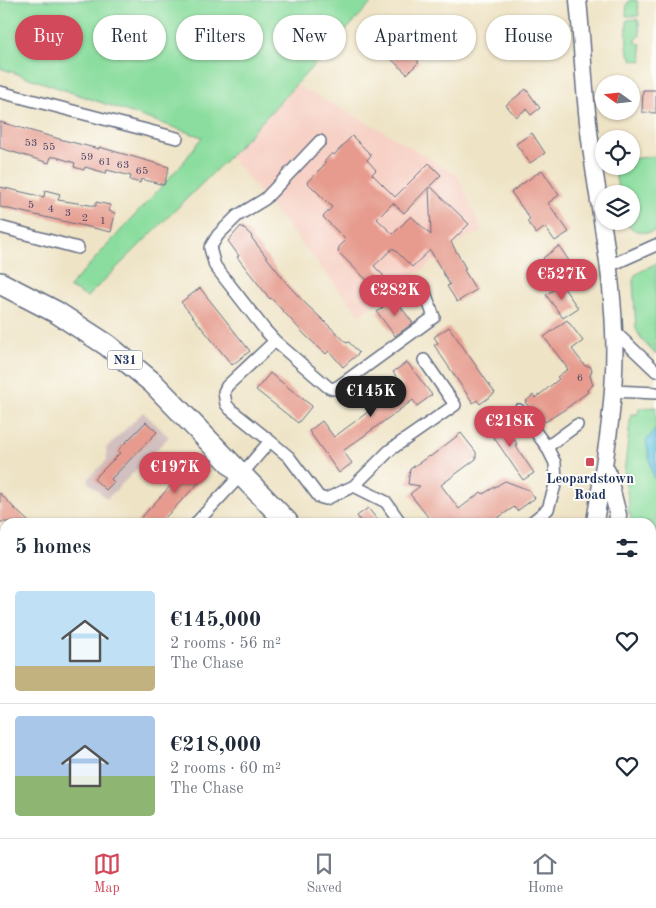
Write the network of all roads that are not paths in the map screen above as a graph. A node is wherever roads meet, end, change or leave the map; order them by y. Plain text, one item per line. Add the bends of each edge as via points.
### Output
1 (578, 0) edge
2 (0, 92) edge
3 (177, 138) dead end
4 (320, 141) dead end
5 (0, 227) edge
6 (656, 245) edge
7 (78, 248) dead end
8 (609, 266) junction
9 (0, 283) edge
10 (423, 287) dead end
11 (614, 331) junction
12 (275, 341) junction
13 (424, 360) dead end
14 (656, 371) edge
15 (613, 390) junction
16 (656, 393) edge
17 (519, 410) dead end
18 (577, 425) dead end
19 (270, 441) junction
20 (547, 447) junction
21 (605, 464) junction
22 (241, 475) junction
23 (354, 486) junction
24 (201, 518) edge
25 (283, 518) edge
26 (397, 518) edge
27 (537, 518) edge
28 (596, 518) edge
29 (618, 518) edge

1 - 8 main road via 591,146
2 - 3 street
4 - 12 street via 265,199 237,216 210,248 215,266
5 - 7 street
6 - 8 street
8 - 11 main road
9 - 22 highway, N31 via 56,312 107,345 153,383
10 - 12 street via 434,317 333,389
11 - 14 street
11 - 15 main road
12 - 19 street via 224,392 230,409
13 - 23 street via 455,405 390,450
15 - 16 street
15 - 21 main road
17 - 20 street
18 - 20 street
19 - 22 street
19 - 23 street via 289,457 319,497 326,499
20 - 27 street via 556,463 556,482 548,509
21 - 28 main road
21 - 29 main road
22 - 24 street
22 - 25 highway, N31
23 - 26 street via 386,502

